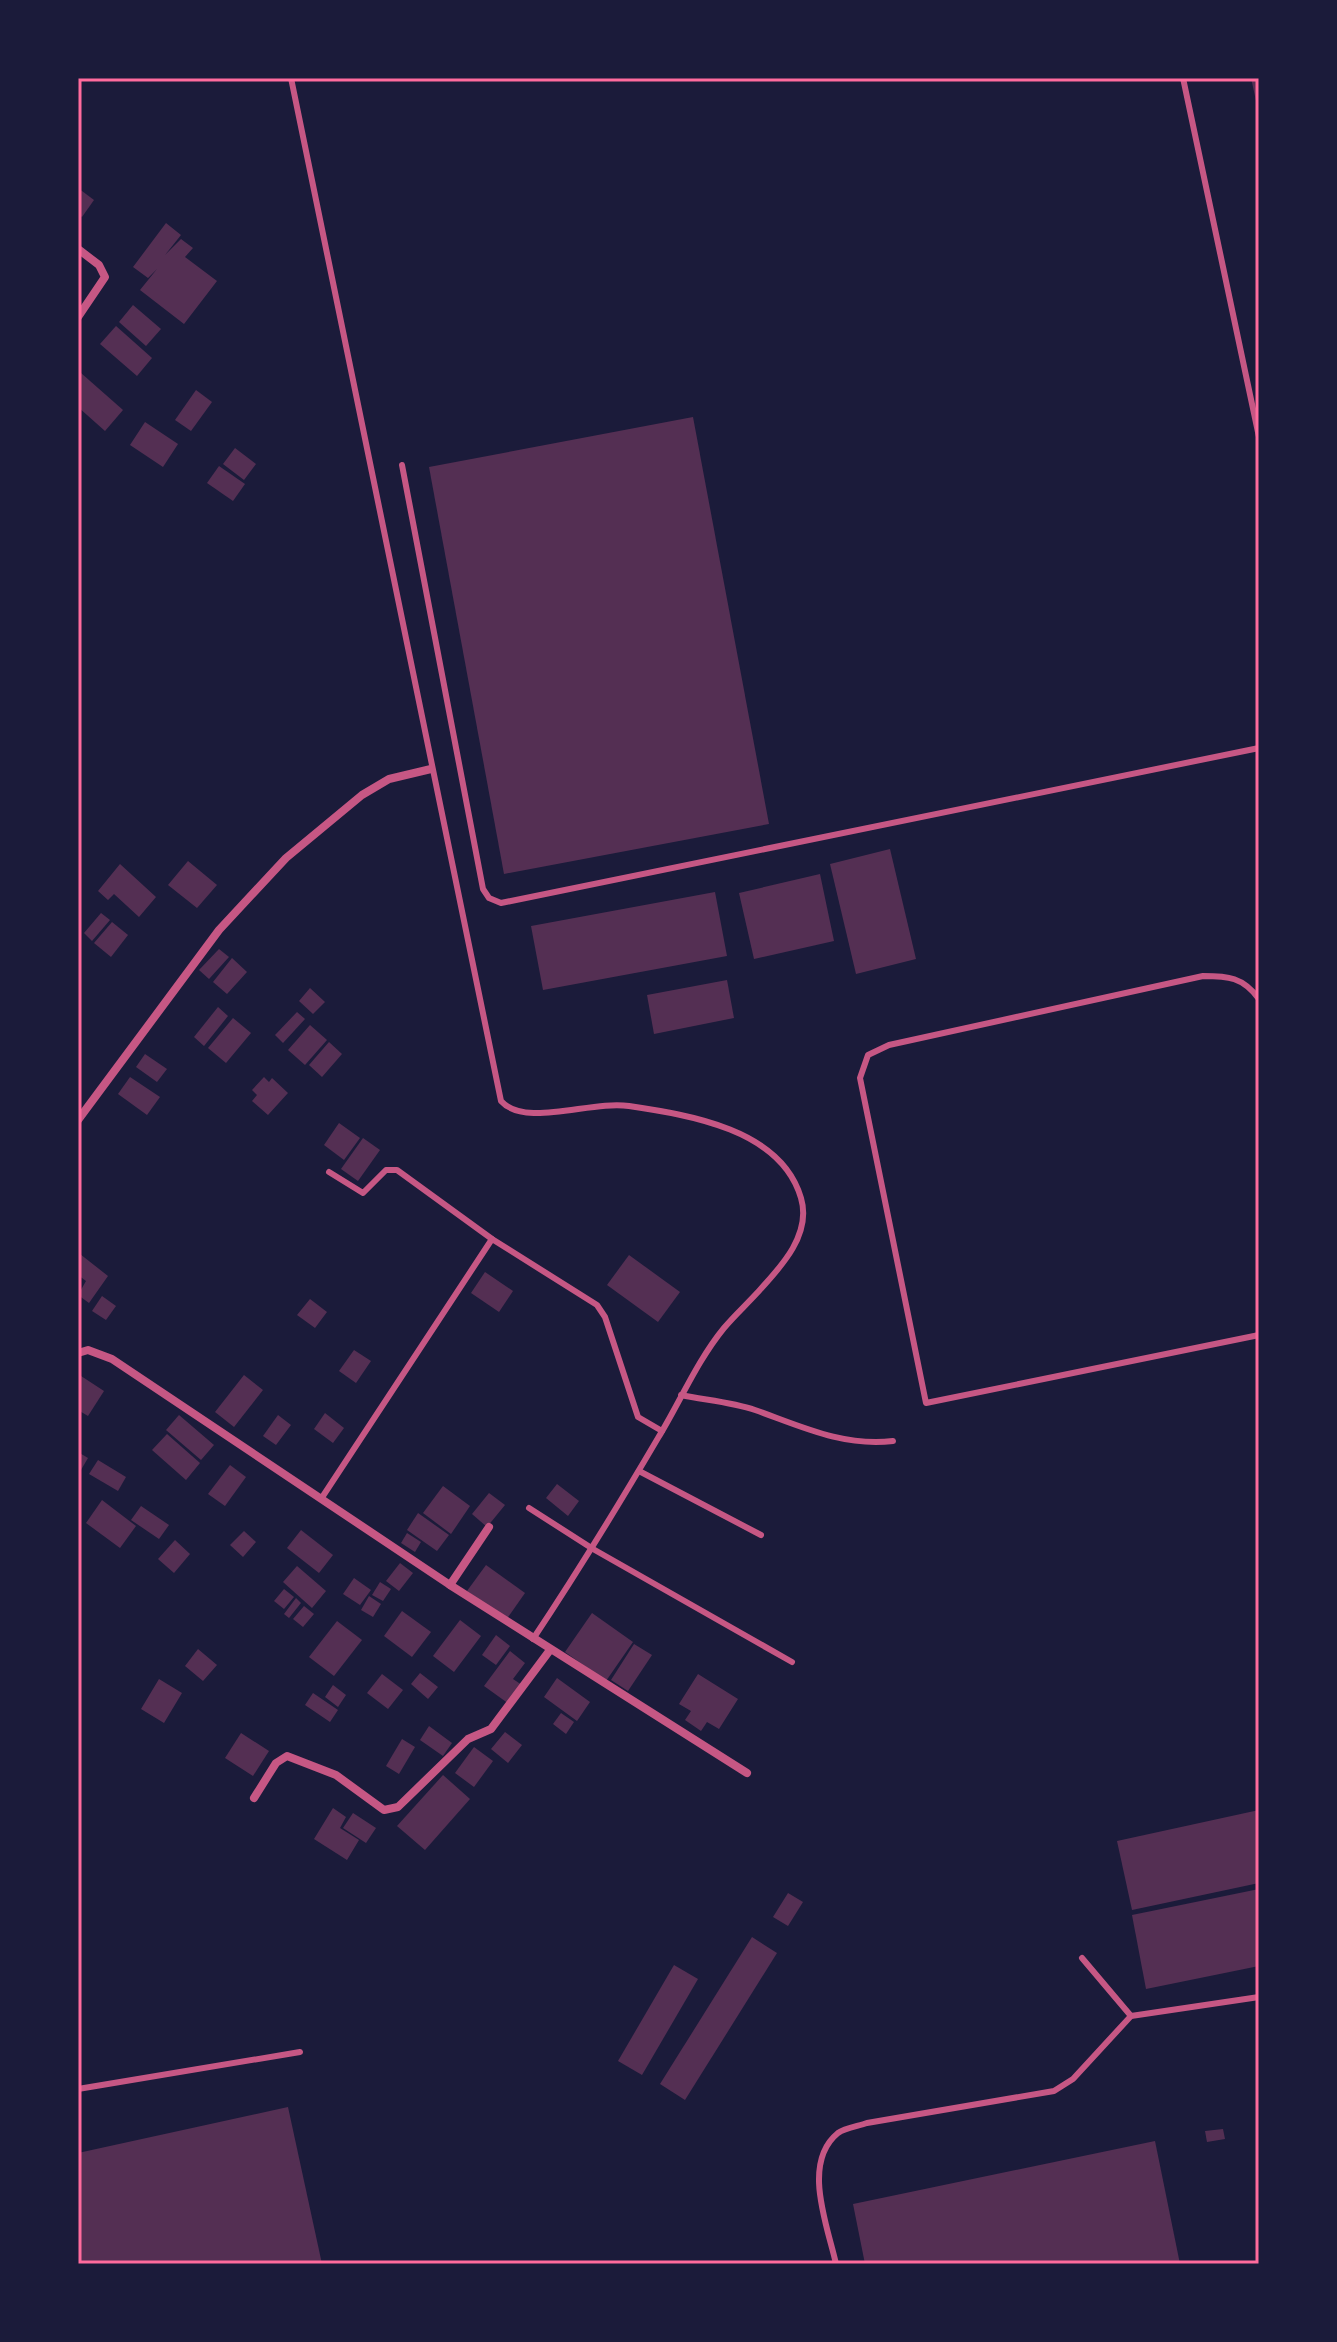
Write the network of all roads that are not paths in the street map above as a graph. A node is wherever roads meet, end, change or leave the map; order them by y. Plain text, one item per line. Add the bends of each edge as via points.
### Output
1 (291, 78) edge
2 (1183, 78) edge
3 (78, 249) edge
4 (78, 317) edge
5 (1259, 437) edge
6 (402, 465) dead end
7 (1259, 748) edge
8 (431, 769) junction
9 (1259, 999) edge
10 (78, 1120) edge
11 (329, 1172) dead end
12 (492, 1239) junction
13 (1259, 1335) edge
14 (78, 1353) edge
15 (681, 1395) junction
16 (662, 1431) junction
17 (893, 1441) dead end
18 (639, 1471) junction
19 (321, 1499) junction
20 (529, 1508) dead end
21 (489, 1527) dead end
22 (761, 1535) dead end
23 (593, 1549) junction
24 (450, 1585) junction
25 (533, 1639) junction
26 (550, 1650) junction
27 (792, 1662) dead end
28 (747, 1773) dead end
29 (254, 1798) dead end
30 (1082, 1958) dead end
31 (1259, 1997) edge
32 (1131, 2016) junction
33 (300, 2052) dead end
34 (78, 2089) edge
35 (836, 2264) edge

1 - 8 lane
2 - 5 lane
3 - 4 street via 99,265 105,277
6 - 7 lane via 483,889 501,903
8 - 10 street via 389,779 362,795 286,858 219,930
8 - 15 lane via 501,1101 507,1109 525,1114 622,1105 714,1123 775,1156 794,1180 802,1201 802,1227 789,1257 722,1330
9 - 13 lane via 1250,986 1231,976 1203,976 889,1045 868,1055 860,1078 926,1403
11 - 12 lane via 363,1193 386,1170 397,1170
12 - 16 lane via 602,1309 638,1417
12 - 19 lane
14 - 19 street via 88,1350 112,1359
15 - 16 lane
15 - 17 lane via 754,1410 836,1438
16 - 18 lane
18 - 22 lane
18 - 23 lane
19 - 24 street
20 - 23 lane
21 - 24 street
23 - 25 lane
23 - 27 lane
24 - 25 street
25 - 26 street
26 - 28 street
26 - 29 street via 491,1729 468,1739 398,1807 384,1810 336,1775 287,1756 276,1763
30 - 32 lane
31 - 32 lane
32 - 35 lane via 1073,2079 1054,2091 839,2132 818,2171
33 - 34 lane

